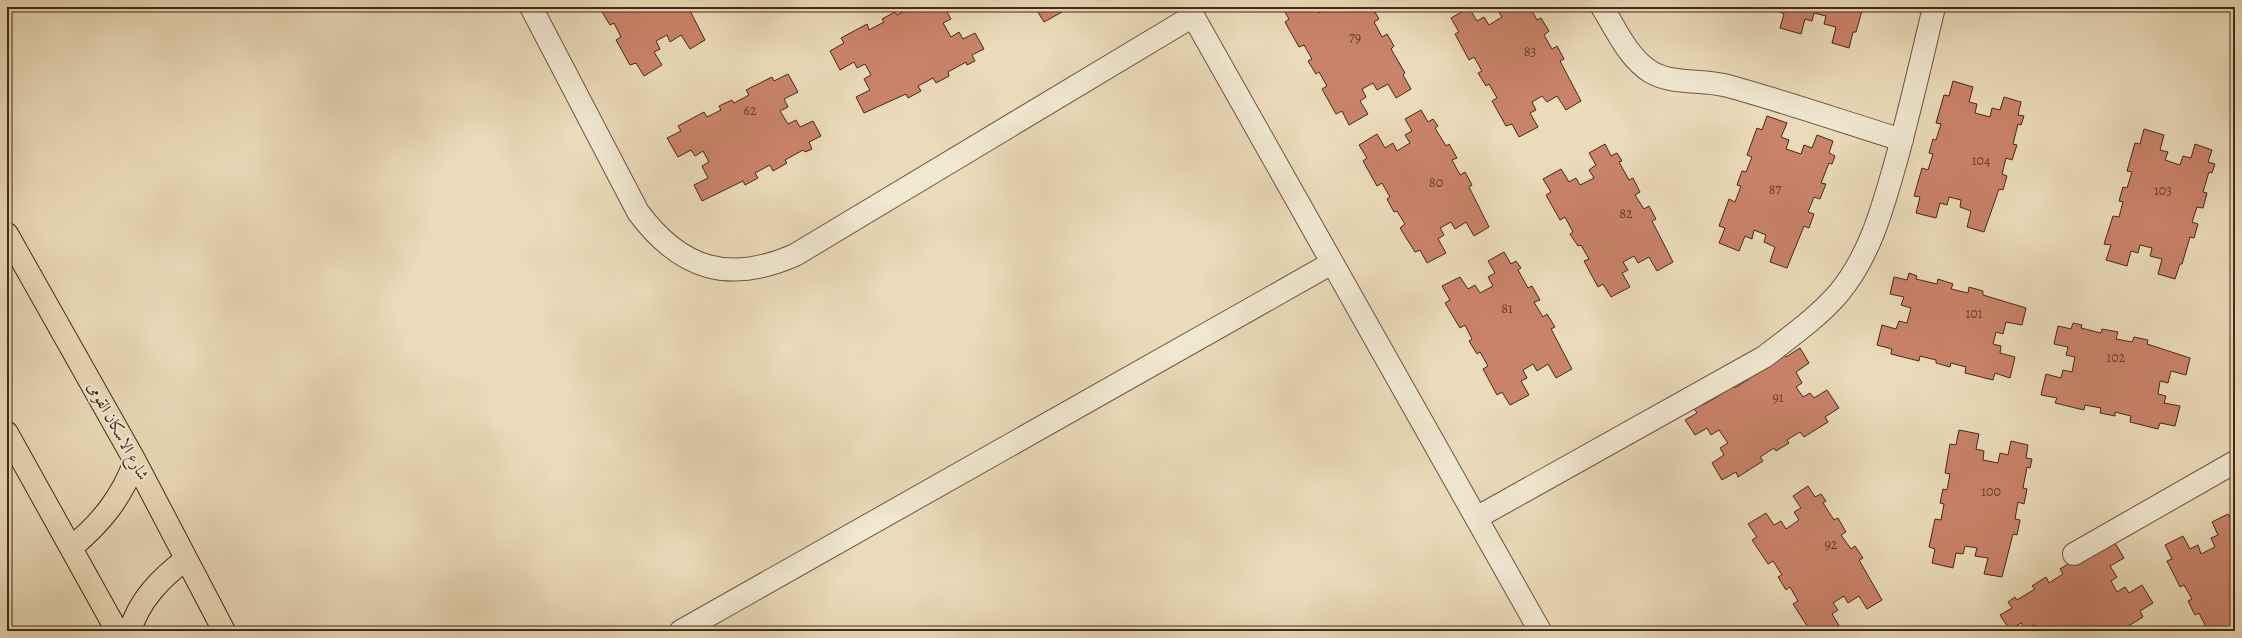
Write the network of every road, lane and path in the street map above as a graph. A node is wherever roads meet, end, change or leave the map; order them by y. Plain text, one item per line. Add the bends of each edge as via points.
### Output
1 (531, 7) edge
2 (1602, 7) edge
3 (1934, 7) edge
4 (1190, 11) edge
5 (1902, 140) junction
6 (7, 234) edge
7 (1332, 263) junction
8 (7, 433) edge
9 (135, 461) junction
10 (2235, 462) edge
11 (1476, 518) junction
12 (72, 547) junction
13 (2074, 554) dead end
14 (186, 559) junction
15 (117, 631) edge
16 (130, 631) edge
17 (224, 631) edge
18 (681, 631) edge
19 (1540, 631) edge

1 - 4 street via 638,212 653,233 673,250 696,262 720,269 746,270 771,266 795,255
2 - 5 street via 1630,52 1640,64 1652,72 1666,78 1728,86
3 - 5 street
4 - 7 street
5 - 11 street via 1881,215 1864,256 1839,293 1807,324 1764,357
6 - 9 main road, شارع الاسكان القومى
7 - 11 street
7 - 18 street
8 - 12 main road
9 - 12 main road via 127,481 104,518
9 - 14 main road, شارع الاسكان القومى
10 - 13 street
11 - 19 street
12 - 15 main road
14 - 16 main road via 154,588 141,605
14 - 17 main road, شارع الاسكان القومى

